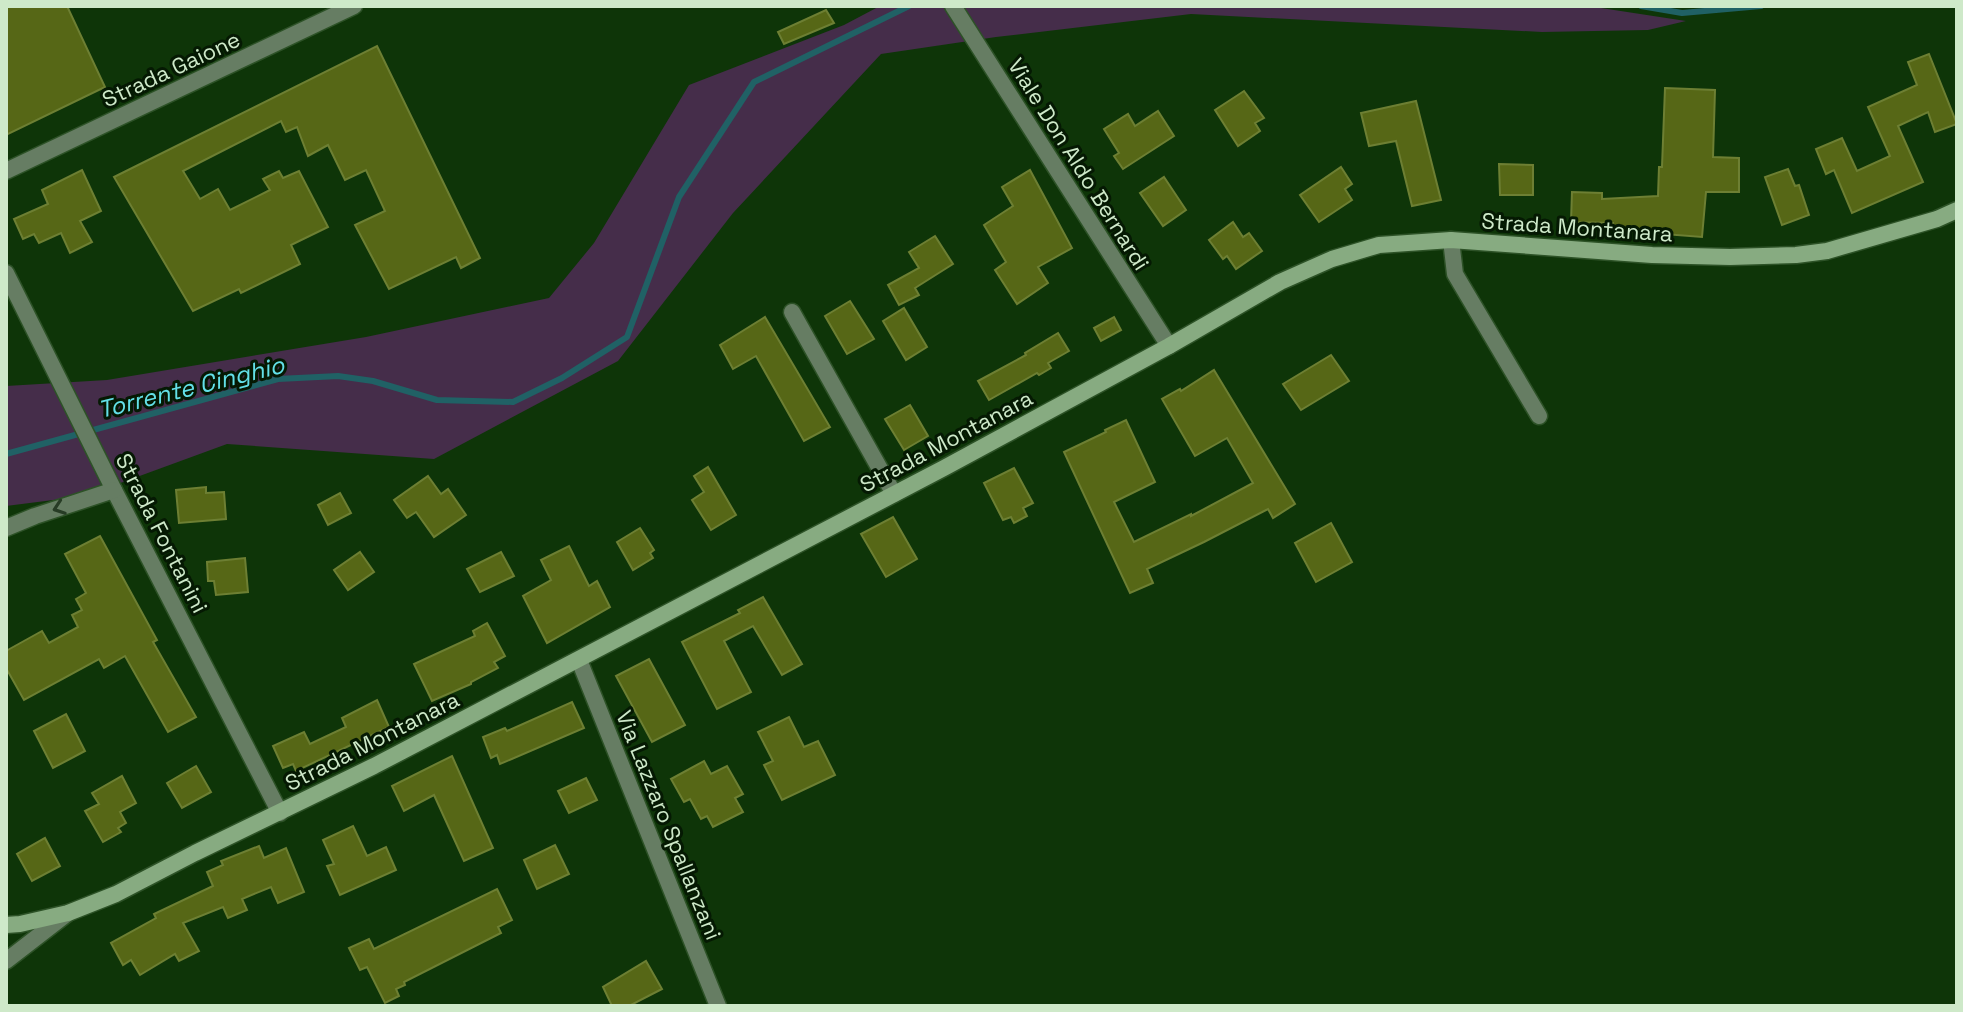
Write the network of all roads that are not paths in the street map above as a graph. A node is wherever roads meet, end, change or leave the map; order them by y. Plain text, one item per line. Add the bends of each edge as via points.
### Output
1 (354, 6) edge
2 (953, 6) edge
3 (6, 171) edge
4 (1957, 210) edge
5 (1451, 240) junction
6 (6, 273) edge
7 (792, 312) dead end
8 (1169, 346) junction
9 (1539, 416) dead end
10 (114, 490) junction
11 (894, 494) junction
12 (6, 528) edge
13 (579, 660) junction
14 (280, 813) junction
15 (68, 913) junction
16 (6, 925) edge
17 (6, 961) edge
18 (718, 1006) edge

1 - 3 street, Strada Gaione
2 - 8 street, Viale Don Aldo Bernardi
4 - 5 main road, Strada Montanara via 1827,251 1796,255 1652,255
5 - 8 main road, Strada Montanara via 1379,245 1332,259 1280,282
5 - 9 street via 1455,274
6 - 10 street, Strada Fontanini
7 - 11 street
8 - 11 main road, Strada Montanara
10 -> 12 street
10 - 14 street, Strada Fontanini
11 - 13 main road, Strada Montanara
13 - 14 main road, Strada Montanara
13 - 18 street, Via Lazzaro Spallanzani
14 - 15 main road, Strada Montanara
15 - 16 main road, Strada Montanara
15 - 17 street

